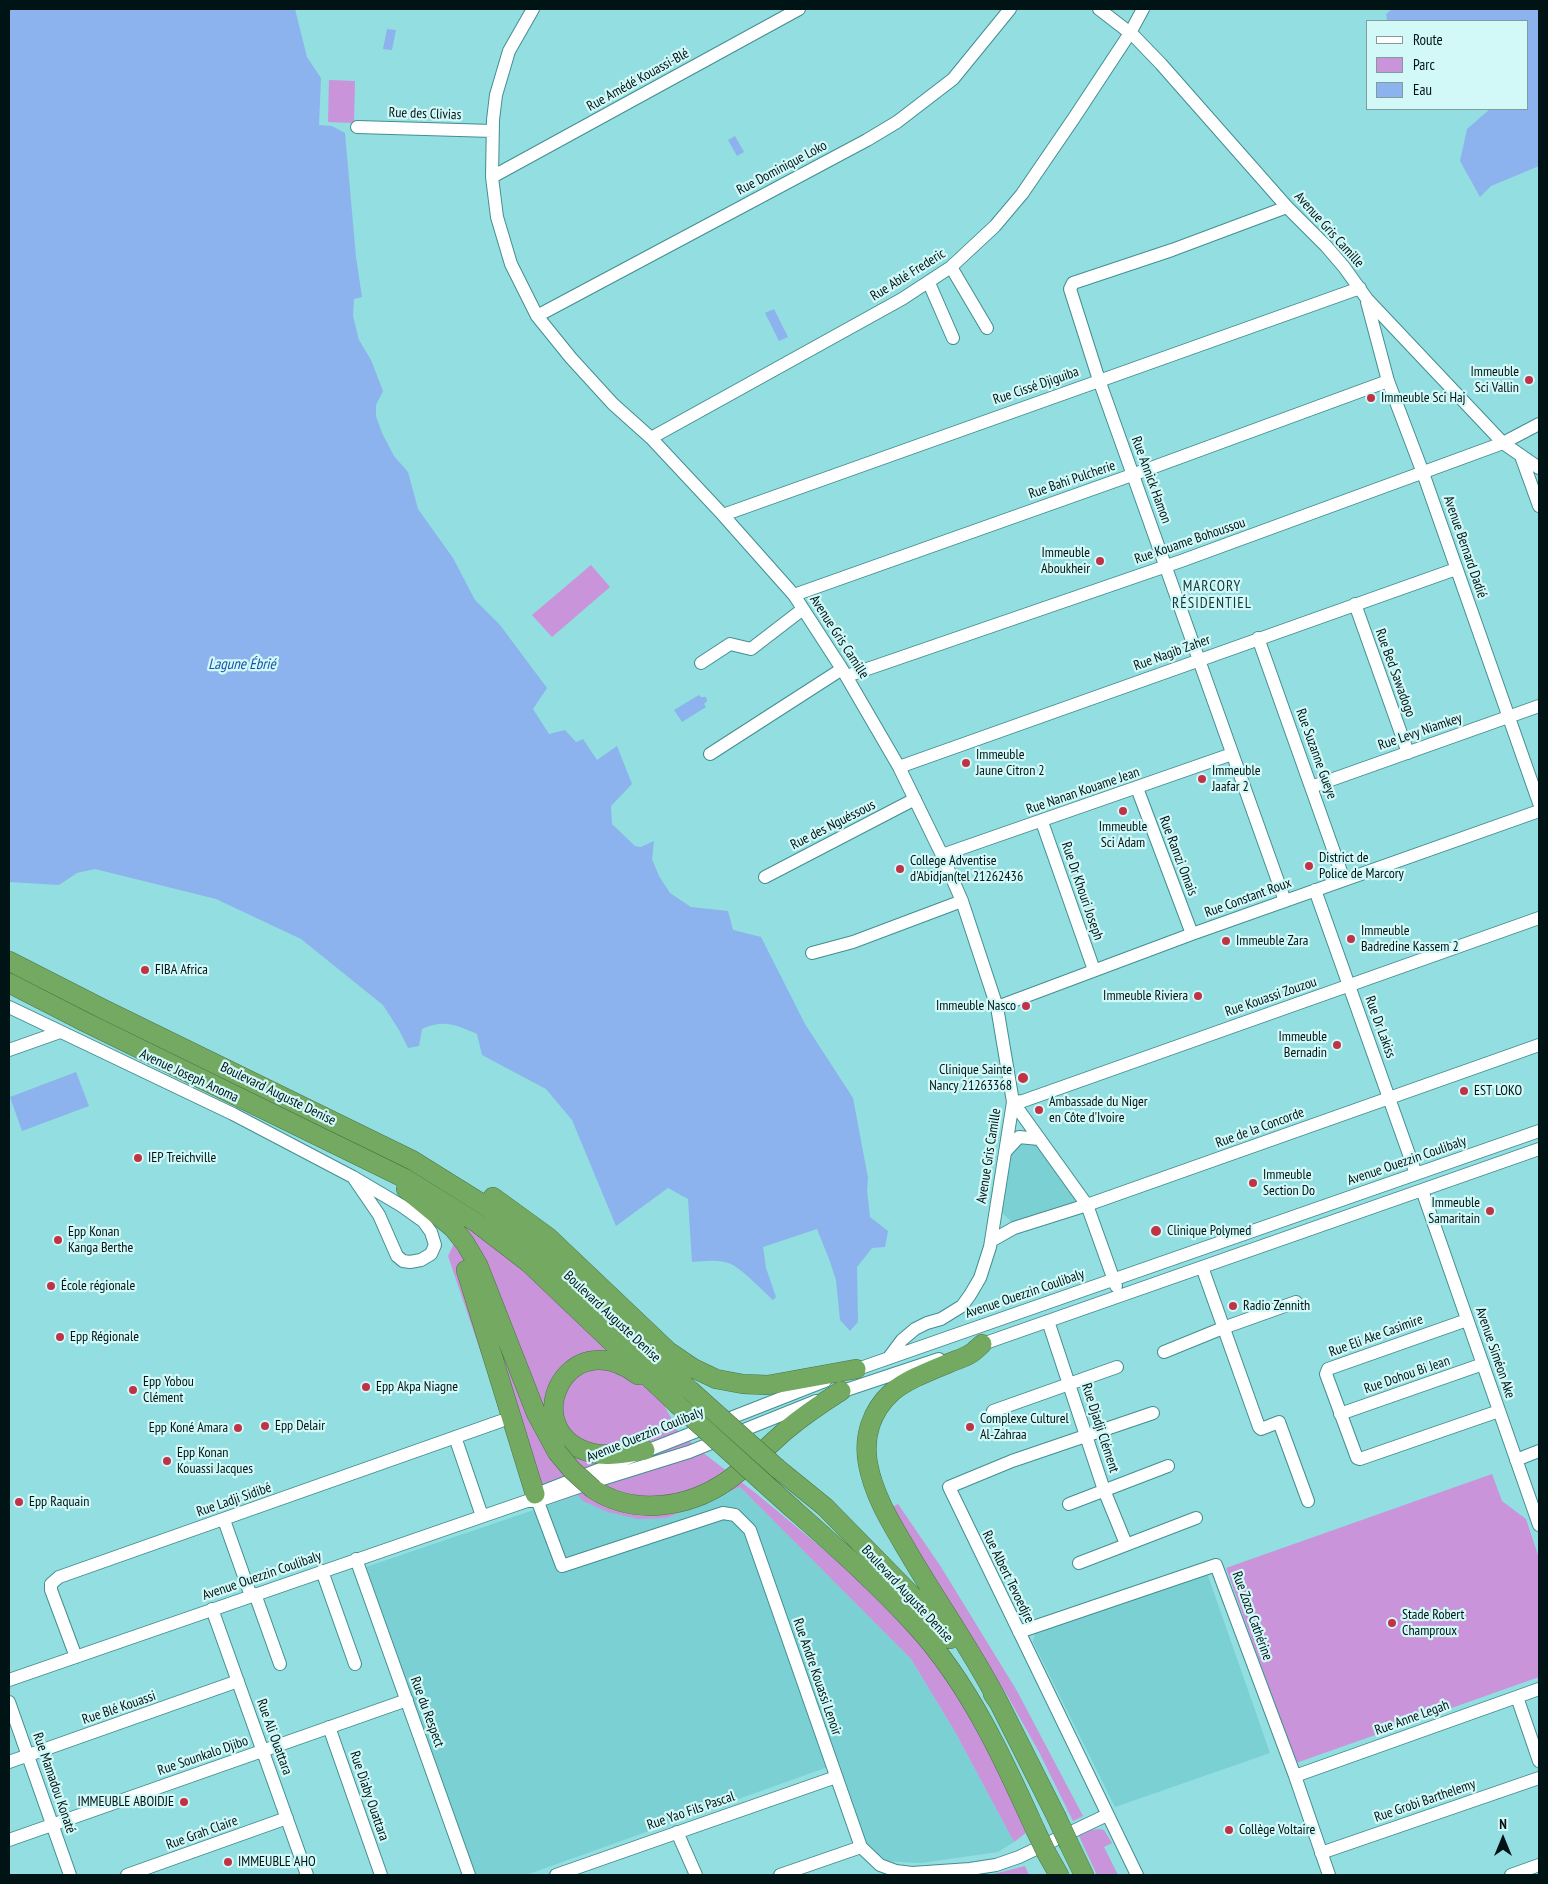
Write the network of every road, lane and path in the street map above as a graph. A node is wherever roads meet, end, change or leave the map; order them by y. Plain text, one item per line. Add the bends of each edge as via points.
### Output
1 (533, 9) edge
2 (799, 9) edge
3 (1010, 9) edge
4 (1099, 9) edge
5 (1143, 9) edge
6 (1130, 32) junction
7 (357, 127) dead end
8 (492, 131) junction
9 (492, 177) junction
10 (1287, 207) junction
11 (951, 267) junction
12 (929, 283) junction
13 (1360, 288) junction
14 (1367, 299) junction
15 (537, 316) junction
16 (987, 328) dead end
17 (953, 338) dead end
18 (1099, 380) junction
19 (1388, 381) junction
20 (1539, 424) edge
21 (651, 438) junction
22 (1503, 443) junction
23 (1521, 456) junction
24 (1539, 468) edge
25 (1423, 473) junction
26 (1132, 475) junction
27 (1539, 506) edge
28 (723, 515) junction
29 (1166, 566) junction
30 (1456, 569) junction
31 (794, 595) junction
32 (1355, 604) junction
33 (803, 609) junction
34 (1258, 638) junction
35 (1198, 659) junction
36 (701, 663) dead end
37 (844, 672) junction
38 (1539, 706) edge
39 (1509, 717) junction
40 (1408, 753) junction
41 (710, 754) dead end
42 (1232, 754) junction
43 (899, 767) junction
44 (1311, 786) junction
45 (1137, 788) junction
46 (915, 799) junction
47 (1539, 803) edge
48 (1539, 811) edge
49 (1042, 822) junction
50 (942, 855) junction
51 (765, 877) dead end
52 (1344, 880) junction
53 (1315, 890) junction
54 (962, 900) junction
55 (1284, 901) junction
56 (1539, 918) edge
57 (1192, 934) junction
58 (812, 953) dead end
59 (9, 961) edge
60 (1094, 970) junction
61 (9, 983) edge
62 (1349, 986) junction
63 (9, 992) edge
64 (9, 1007) edge
65 (997, 1007) junction
66 (85, 1022) junction
67 (60, 1032) junction
68 (1539, 1045) edge
69 (9, 1050) edge
70 (1389, 1098) junction
71 (1013, 1102) junction
72 (1539, 1131) edge
73 (1040, 1139) junction
74 (1539, 1149) edge
75 (1005, 1152) junction
76 (412, 1160) junction
77 (381, 1167) junction
78 (1416, 1174) junction
79 (353, 1177) junction
80 (1422, 1190) junction
81 (426, 1206) junction
82 (1087, 1206) junction
83 (996, 1210) junction
84 (1014, 1228) junction
85 (991, 1241) junction
86 (1202, 1267) junction
87 (1114, 1279) junction
88 (1120, 1296) junction
89 (1296, 1302) dead end
90 (1467, 1320) junction
91 (1048, 1321) junction
92 (1223, 1328) junction
93 (982, 1344) junction
94 (1164, 1352) dead end
95 (890, 1356) junction
96 (1483, 1364) junction
97 (1117, 1367) dead end
98 (856, 1369) junction
99 (1070, 1384) junction
100 (841, 1391) junction
101 (677, 1404) junction
102 (993, 1411) dead end
103 (1499, 1411) junction
104 (1153, 1413) dead end
105 (1340, 1414) junction
106 (501, 1421) dead end
107 (1086, 1435) junction
108 (455, 1437) junction
109 (645, 1450) junction
110 (1539, 1451) edge
111 (1516, 1460) junction
112 (1168, 1466) dead end
113 (1104, 1490) junction
114 (533, 1499) junction
115 (1308, 1501) dead end
116 (1069, 1504) dead end
117 (482, 1516) junction
118 (1196, 1518) dead end
119 (224, 1520) junction
120 (1539, 1525) edge
121 (1126, 1544) junction
122 (356, 1559) junction
123 (1079, 1563) dead end
124 (322, 1570) junction
125 (253, 1595) junction
126 (212, 1609) junction
127 (1019, 1632) junction
128 (76, 1657) junction
129 (280, 1664) dead end
130 (355, 1664) dead end
131 (9, 1680) edge
132 (238, 1681) junction
133 (1539, 1689) edge
134 (1517, 1697) junction
135 (406, 1700) junction
136 (9, 1702) edge
137 (999, 1703) junction
138 (329, 1727) junction
139 (263, 1751) junction
140 (28, 1756) junction
141 (1539, 1760) edge
142 (9, 1762) edge
143 (1295, 1776) junction
144 (836, 1777) junction
145 (1539, 1778) edge
146 (1107, 1816) junction
147 (287, 1818) junction
148 (52, 1825) junction
149 (677, 1832) junction
150 (9, 1840) edge
151 (861, 1847) junction
152 (1321, 1853) junction
153 (1047, 1854) junction
154 (1539, 1865) edge
155 (789, 1874) edge
156 (913, 1874) edge
157 (70, 1875) edge
158 (127, 1875) edge
159 (308, 1875) edge
160 (382, 1875) edge
161 (469, 1875) edge
162 (556, 1875) edge
163 (696, 1875) edge
164 (1054, 1875) edge
165 (1059, 1875) edge
166 (1084, 1875) edge
167 (1137, 1875) edge
168 (1329, 1875) edge
169 (1511, 1875) edge

1 - 8 street, Avenue Gris Camille via 509,51 496,94
2 - 9 street, Rue Amédé Kouassi-Blé
3 - 15 street, Rue Dominique Loko via 953,79 897,122
4 - 6 street, Avenue Gris Camille
5 - 6 street, Rue Ablé Frederic
6 - 10 street, Avenue Gris Camille
6 - 11 street, Rue Ablé Frederic via 1022,194 995,226
7 - 8 street, Rue des Clivias
8 - 9 street, Avenue Gris Camille
9 - 15 street, Avenue Gris Camille via 497,217 512,264
10 - 13 street, Avenue Gris Camille via 1326,246
10 - 18 street, Rue Annick Hamon via 1073,283 1070,289
11 - 12 street, Rue Ablé Frederic
11 - 16 street
12 - 17 street
12 - 21 street, Rue Ablé Frederic
13 - 14 street, Avenue Gris Camille
13 - 18 street, Rue Cissé Djiguiba
14 - 19 street, Avenue Bernard Dadié
14 - 22 street, Avenue Gris Camille
15 - 21 street, Avenue Gris Camille via 613,404
18 - 26 street, Rue Annick Hamon
18 - 28 street, Rue Cissé Djiguiba
19 - 25 street, Avenue Bernard Dadié
19 - 26 street, Rue Bahi Pulcherie
20 - 22 street, Rue Kouame Bohoussou
21 - 28 street, Avenue Gris Camille
22 - 23 street, Avenue Gris Camille
22 - 25 street, Rue Kouame Bohoussou
23 - 24 street, Avenue Gris Camille
23 - 27 street
25 - 29 street, Rue Kouame Bohoussou
25 - 30 street, Avenue Bernard Dadié
26 - 29 street, Rue Annick Hamon
26 - 31 street, Rue Bahi Pulcherie
28 - 31 street, Avenue Gris Camille
29 - 35 street, Rue Annick Hamon
29 - 37 street, Rue Kouame Bohoussou
30 - 32 street, Rue Nagib Zaher
30 - 39 street, Avenue Bernard Dadié
31 - 33 street, Avenue Gris Camille
32 - 34 street, Rue Nagib Zaher
32 - 40 street, Rue Bed Sawadogo
33 - 36 street via 752,649 730,644
33 - 37 street, Avenue Gris Camille
34 - 35 street, Rue Nagib Zaher
34 - 44 street, Rue Suzanne Gueye
35 - 42 street, Rue Annick Hamon
35 - 43 street, Rue Nagib Zaher
37 - 41 street, Rue Kouame Bohoussou
37 - 43 street, Avenue Gris Camille
38 - 39 street, Rue Levy Niamkey
39 - 40 street, Rue Levy Niamkey
39 - 47 street, Avenue Bernard Dadié
40 - 44 street, Rue Levy Niamkey
42 - 45 street, Rue Nanan Kouame Jean
42 - 55 street, Rue Annick Hamon
43 - 46 street, Avenue Gris Camille
44 - 52 street, Rue Suzanne Gueye
45 - 49 street, Rue Nanan Kouame Jean
45 - 57 street, Rue Ramzi Omais
46 - 50 street, Avenue Gris Camille
46 - 51 street, Rue des Nguéssous
48 - 52 street, Rue Constant Roux
49 - 50 street, Rue Nanan Kouame Jean
49 - 60 street, Rue Dr Khouri Joseph
50 - 54 street, Avenue Gris Camille
52 - 53 street, Rue Constant Roux
53 - 55 street, Rue Constant Roux
53 - 62 street, Rue Dr Lakiss
54 - 58 street via 852,942
54 - 65 street, Avenue Gris Camille
55 - 57 street, Rue Constant Roux
56 - 62 street, Rue Kouassi Zouzou
57 - 60 street, Rue Constant Roux
59 - 76 highway, Boulevard Auguste Denise
60 - 65 street, Rue Constant Roux
61 - 66 highway, Boulevard Auguste Denise
62 - 70 street, Rue Dr Lakiss
62 - 71 street, Rue Kouassi Zouzou
63 - 66 highway via 45,1009
64 - 67 street, Avenue Joseph Anoma
65 - 71 street, Avenue Gris Camille
66 - 77 highway, Boulevard Auguste Denise
67 - 69 street
67 - 79 street, Avenue Joseph Anoma via 233,1114
68 - 70 street, Rue de la Concorde
70 - 78 street, Rue Dr Lakiss
70 - 82 street, Rue de la Concorde
71 - 73 street
71 - 75 street, Avenue Gris Camille
72 - 78 street, Avenue Ouezzin Coulibaly
73 - 75 street via 1019,1138
73 - 82 street
74 - 80 street, Avenue Ouezzin Coulibaly
75 - 83 street, Avenue Gris Camille
76 - 98 highway via 496,1198 548,1237 668,1351 716,1379 768,1385
76 - 137 highway, Boulevard Auguste Denise, bridge via 489,1208 539,1250 776,1468 825,1507 931,1615
77 - 81 highway
77 - 101 highway, Boulevard Auguste Denise via 442,1200 529,1263
78 - 87 street, Avenue Ouezzin Coulibaly
79 - 79 street, Avenue Joseph Anoma via 379,1215 397,1256 410,1262 422,1260 430,1254 434,1245 432,1232 423,1221
80 - 86 street, Avenue Ouezzin Coulibaly
80 - 90 street, Avenue Siméon Ake
81 - 100 highway, bridge via 453,1228 478,1265 536,1413 557,1452 572,1470 606,1497 645,1506 668,1505 708,1492 748,1465 811,1410
81 - 114 highway via 457,1246 472,1282
82 - 84 street, Rue de la Concorde
82 - 87 street
83 - 84 street
83 - 85 street, Avenue Gris Camille
84 - 85 street, Rue de la Concorde
85 - 95 street, Avenue Gris Camille via 980,1278 962,1306 941,1319 916,1328
86 - 88 street, Avenue Ouezzin Coulibaly
86 - 92 street
87 - 88 street
87 - 95 street, Avenue Ouezzin Coulibaly
88 - 91 street, Avenue Ouezzin Coulibaly
89 - 92 street
90 - 96 street, Avenue Siméon Ake
90 - 105 street, Rue Eli Ake Casimire via 1328,1369 1326,1374
91 - 93 street, Avenue Ouezzin Coulibaly
91 - 99 street, Rue Djadji Clément
92 - 94 street
92 - 115 street via 1259,1428 1279,1422
93 - 100 street, Avenue Ouezzin Coulibaly
93 - 137 highway via 970,1355 921,1374 892,1392 868,1428 867,1446 874,1487 886,1515 984,1672
95 - 98 street, Avenue Ouezzin Coulibaly
96 - 103 street, Avenue Siméon Ake
96 - 105 street, Rue Dohou Bi Jean
97 - 99 street
98 - 109 street, Avenue Ouezzin Coulibaly
99 - 102 street
99 - 107 street, Rue Djadji Clément
100 - 114 street, Avenue Ouezzin Coulibaly via 689,1452
101 - 109 highway via 633,1371 604,1360 575,1366 564,1376 557,1388 554,1415 558,1428 568,1440 581,1449 608,1455
101 - 153 highway, Boulevard Auguste Denise, bridge via 917,1626 945,1661 978,1713
103 - 105 street, Rue Eli Ake Casimire via 1360,1459
103 - 111 street, Avenue Siméon Ake
104 - 107 street, Rue Albert Tevoedjre
106 - 108 street, Rue Ladji Sidibé
107 - 113 street, Rue Djadji Clément
107 - 127 street, Rue Albert Tevoedjre via 948,1487
108 - 117 street
108 - 119 street, Rue Ladji Sidibé
109 - 114 street, Avenue Ouezzin Coulibaly
110 - 111 street
111 - 120 street, Avenue Siméon Ake
112 - 113 street
113 - 116 street
113 - 121 street, Rue Djadji Clément
114 - 117 street, Avenue Ouezzin Coulibaly
114 - 144 street, Rue Andre Kouassi Lenoir via 562,1566 723,1513 735,1515 750,1530
117 - 122 street, Avenue Ouezzin Coulibaly
118 - 121 street
119 - 125 street
119 - 128 street, Rue Ladji Sidibé via 54,1579 50,1590
121 - 123 street
122 - 124 street, Avenue Ouezzin Coulibaly
122 - 135 street, Rue du Respect
124 - 125 street, Avenue Ouezzin Coulibaly
124 - 130 street
125 - 126 street, Avenue Ouezzin Coulibaly
125 - 129 street
126 - 128 street, Avenue Ouezzin Coulibaly
126 - 132 street, Rue Ali Ouattara
127 - 143 street, Rue Zozo Cathérine via 1216,1565
127 - 146 street, Rue Albert Tevoedjre
128 - 131 street, Avenue Ouezzin Coulibaly
132 - 139 street, Rue Ali Ouattara
132 - 140 street, Rue Blé Kouassi
133 - 134 street, Rue Anne Legah
134 - 141 street
134 - 143 street, Rue Anne Legah
135 - 138 street, Rue Sounkalo Djibo
135 - 161 street, Rue du Respect
136 - 140 street, Rue Mamadou Konaté
137 - 166 highway, Boulevard Auguste Denise, bridge
138 - 139 street, Rue Sounkalo Djibo
138 - 160 street, Rue Diaby Ouattara
139 - 147 street, Rue Ali Ouattara
139 - 148 street, Rue Sounkalo Djibo
140 - 142 street, Rue Blé Kouassi
140 - 148 street, Rue Mamadou Konaté
143 - 152 street, Rue Zozo Cathérine
144 - 149 street, Rue Yao Fils Pascal
144 - 151 street, Rue Andre Kouassi Lenoir
145 - 152 street, Rue Grobi Barthelemy
146 - 156 street, Rue Andre Kouassi Lenoir via 996,1865
146 - 167 street, Rue Albert Tevoedjre
147 - 158 street, Rue Grah Claire
147 - 159 street, Rue Ali Ouattara
148 - 150 street, Rue Sounkalo Djibo
148 - 157 street, Rue Mamadou Konaté
149 - 162 street, Rue Yao Fils Pascal
149 - 163 street
151 - 155 street
151 - 156 street, Rue Andre Kouassi Lenoir via 880,1865
152 - 168 street, Rue Zozo Cathérine
153 - 164 highway, Boulevard Auguste Denise
153 - 165 highway, Boulevard Auguste Denise
154 - 169 street

